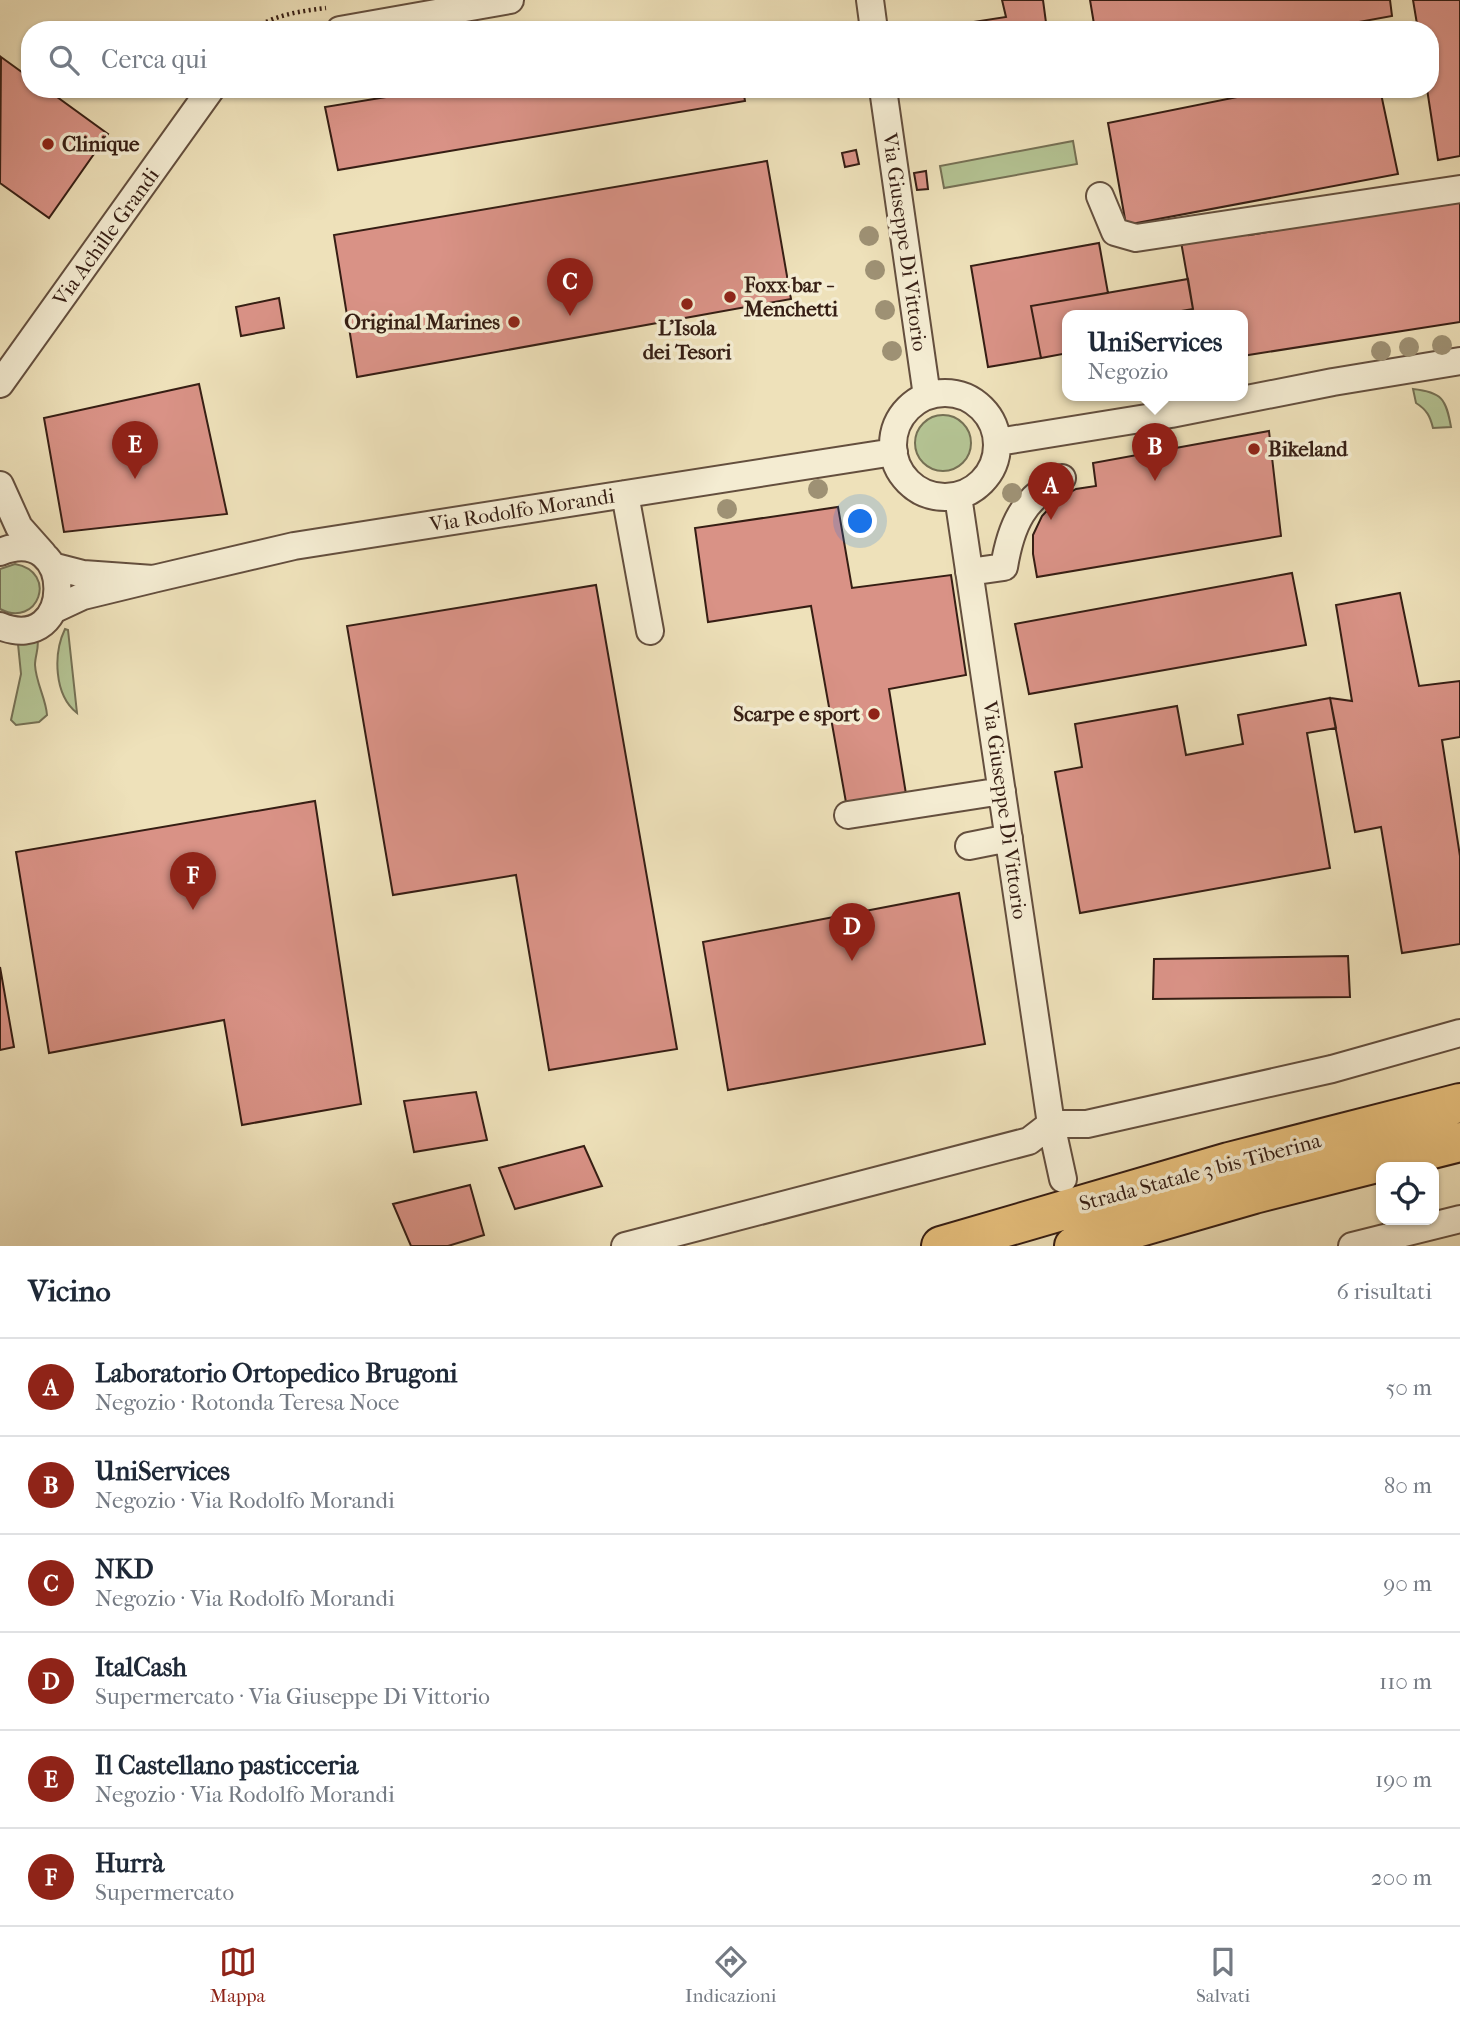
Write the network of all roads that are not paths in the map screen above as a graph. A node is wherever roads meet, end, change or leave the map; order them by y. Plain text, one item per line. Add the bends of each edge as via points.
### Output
1 (510, 0) edge
2 (870, 0) edge
3 (335, 18) edge
4 (873, 21) edge
5 (205, 98) edge
6 (884, 98) edge
7 (1460, 189) edge
8 (1100, 196) dead end
9 (1460, 361) edge
10 (0, 384) edge
11 (927, 396) junction
12 (1248, 399) edge
13 (1237, 401) edge
14 (998, 442) junction
15 (894, 452) junction
16 (1062, 478) dead end
17 (0, 485) edge
18 (625, 494) junction
19 (958, 496) junction
20 (0, 552) edge
21 (49, 562) junction
22 (969, 572) junction
23 (153, 579) junction
24 (53, 610) junction
25 (0, 626) edge
26 (650, 631) dead end
27 (1002, 791) junction
28 (848, 815) dead end
29 (1009, 838) junction
30 (969, 846) dead end
31 (1460, 1033) edge
32 (1460, 1104) edge
33 (1051, 1124) junction
34 (1460, 1142) edge
35 (1460, 1149) edge
36 (1415, 1154) junction
37 (1063, 1178) dead end
38 (1460, 1219) edge
39 (625, 1246) edge
40 (941, 1246) edge
41 (1074, 1246) edge
42 (1352, 1246) edge

1 - 3 street
2 - 4 street
5 - 10 street, Via Achille Grandi
6 - 11 street, Via Giuseppe Di Vittorio
7 - 8 street via 1136,238 1115,232
9 - 12 street
11 - 14 street via 960,394 975,402 987,413
11 - 15 street via 903,414 896,428
13 - 14 street
14 - 19 street via 996,458 981,484
15 - 18 street, Via Rodolfo Morandi
15 - 19 street via 899,469 923,493
16 - 22 street via 1029,501 1017,520 1004,567
17 - 21 street via 19,527
18 - 23 street, Via Rodolfo Morandi via 294,546
18 - 26 street
19 - 22 street, Via Giuseppe Di Vittorio
20 - 21 street, Via Rodolfo Morandi via 20,547
21 - 23 street, Via Rodolfo Morandi via 83,574
21 - 24 street via 59,585
22 - 27 street, Via Giuseppe Di Vittorio
23 - 24 street, Via Rodolfo Morandi via 83,596
24 - 25 street, Via Rodolfo Morandi via 33,627 13,630
27 - 28 street
27 - 29 street, Via Giuseppe Di Vittorio
29 - 30 street
29 - 33 street, Via Giuseppe Di Vittorio
31 - 33 street via 1332,1069 1087,1124
32 - 40 highway, Strada Statale 3 bis Tiberina via 1228,1162
33 - 37 street, Via Giuseppe Di Vittorio
33 - 39 street via 1029,1141
34 - 36 highway, Strada Statale 3 bis Tiberina
35 - 36 highway
36 - 41 highway, Strada Statale 3 bis Tiberina
38 - 42 street

